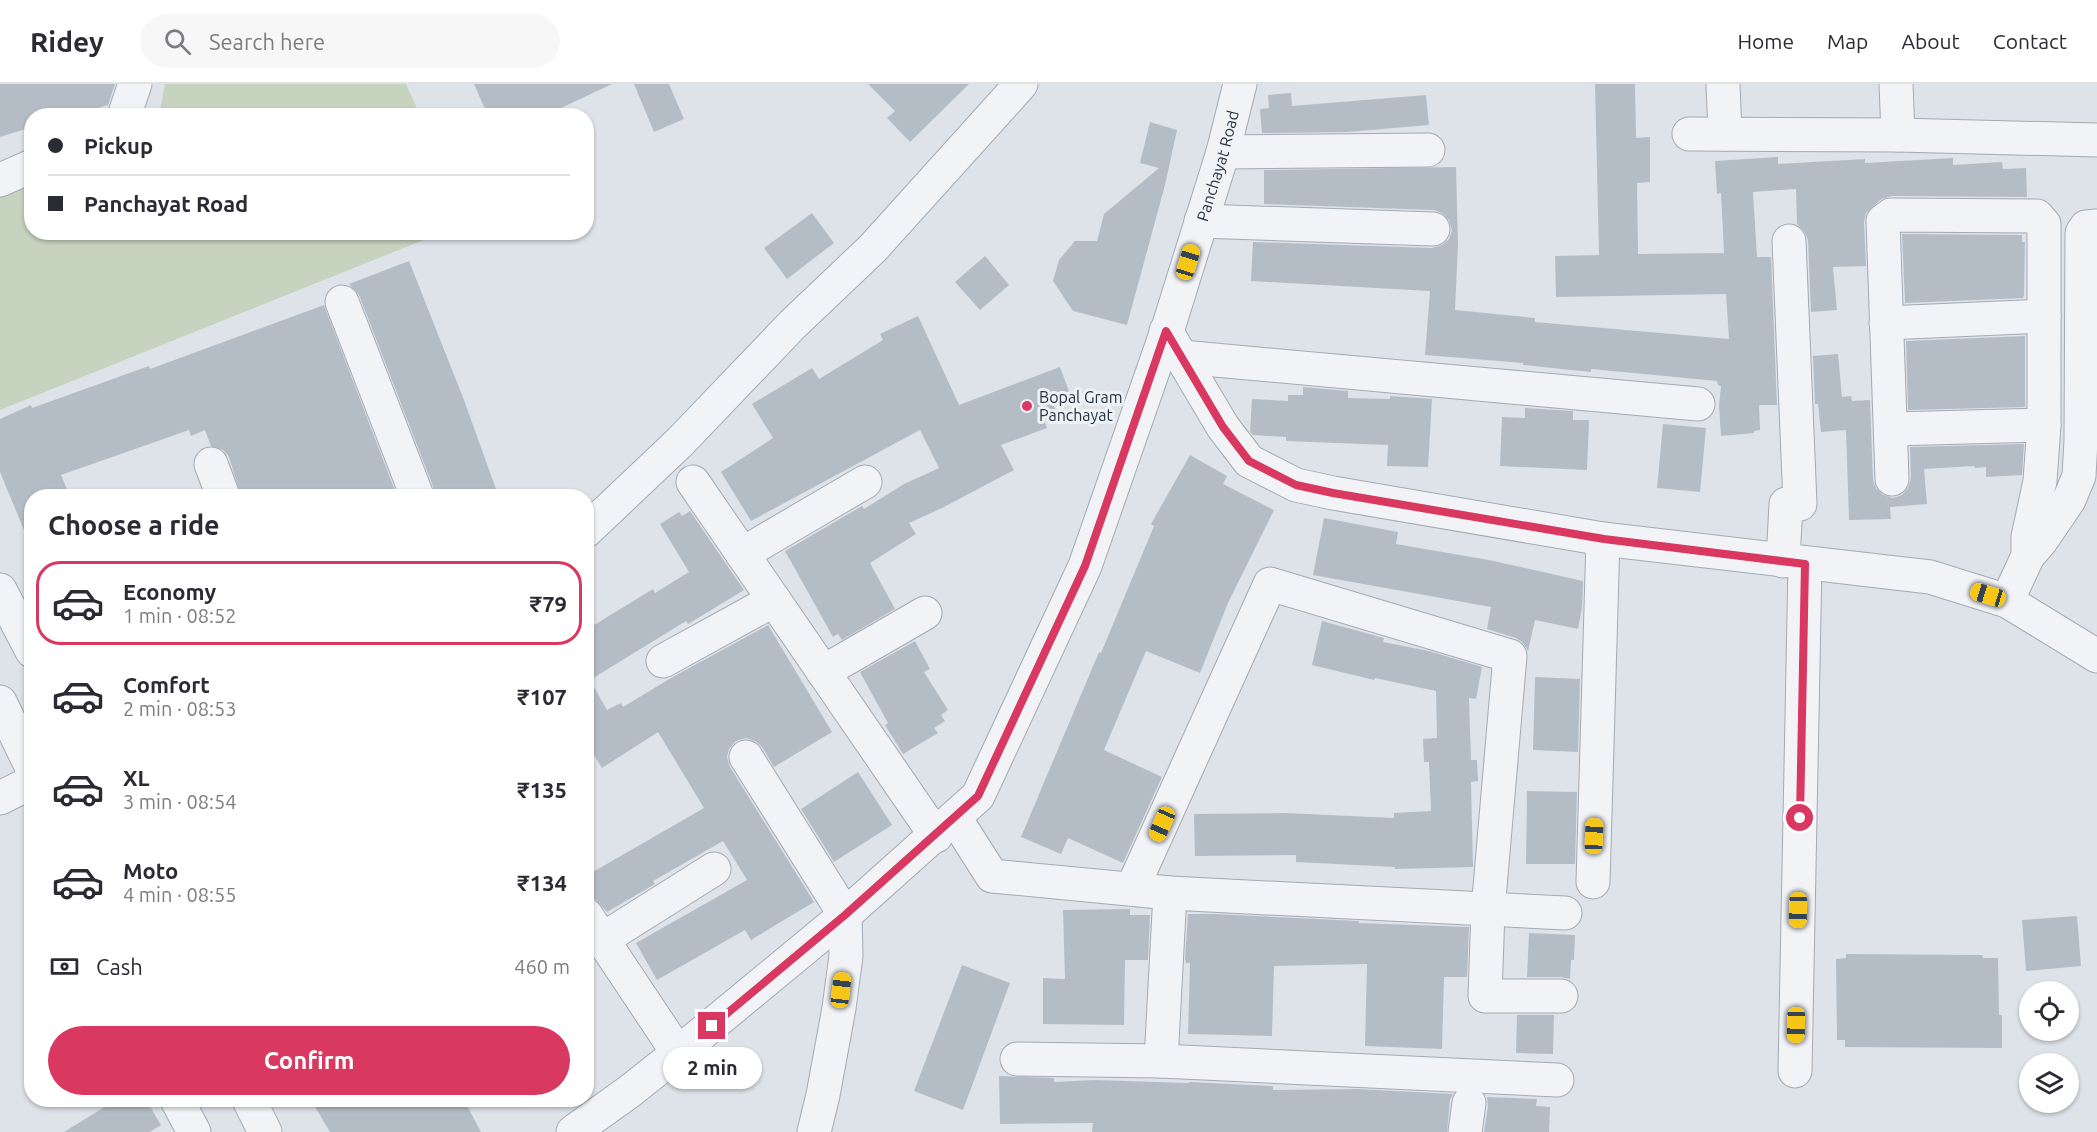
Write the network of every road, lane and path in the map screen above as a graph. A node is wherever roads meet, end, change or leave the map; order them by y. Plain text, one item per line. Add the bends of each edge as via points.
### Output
1 (135, 84) edge
2 (1021, 84) edge
3 (1240, 84) edge
4 (1723, 84) edge
5 (1896, 84) edge
6 (127, 108) edge
7 (1689, 134) dead end
8 (1725, 134) junction
9 (1898, 135) junction
10 (2097, 141) edge
11 (1428, 150) dead end
12 (1223, 152) junction
13 (24, 170) edge
14 (0, 180) edge
15 (1201, 221) junction
16 (2097, 226) edge
17 (1433, 229) dead end
18 (1789, 241) dead end
19 (342, 302) dead end
20 (2043, 316) junction
21 (1886, 323) junction
22 (2089, 336) edge
23 (1174, 344) junction
24 (1698, 404) dead end
25 (2044, 425) junction
26 (1891, 429) junction
27 (2089, 440) edge
28 (211, 464) dead end
29 (1892, 479) dead end
30 (693, 482) dead end
31 (865, 482) dead end
32 (220, 489) edge
33 (414, 489) edge
34 (594, 523) edge
35 (1604, 539) junction
36 (742, 554) junction
37 (2028, 556) junction
38 (1794, 563) junction
39 (0, 590) edge
40 (774, 600) junction
41 (2007, 601) junction
42 (925, 613) dead end
43 (24, 636) edge
44 (2097, 656) edge
45 (663, 661) dead end
46 (823, 672) junction
47 (0, 702) edge
48 (21, 750) edge
49 (746, 757) dead end
50 (24, 786) edge
51 (0, 798) edge
52 (946, 827) junction
53 (714, 869) dead end
54 (1593, 882) dead end
55 (1132, 889) junction
56 (1170, 892) junction
57 (1488, 910) junction
58 (1565, 913) dead end
59 (845, 915) junction
60 (595, 927) edge
61 (1561, 996) dead end
62 (678, 1053) junction
63 (1017, 1059) dead end
64 (1161, 1061) junction
65 (1795, 1071) dead end
66 (1557, 1080) dead end
67 (181, 1107) edge
68 (253, 1107) edge
69 (194, 1132) edge
70 (266, 1132) edge
71 (573, 1132) edge
72 (814, 1132) edge

1 - 6 street
2 - 34 street via 873,248
3 - 12 street, Panchayat Road
4 - 8 street
5 - 9 street
7 - 8 street
8 - 9 street
9 - 10 street
11 - 12 street
12 - 15 street, Panchayat Road
13 - 14 street
15 - 17 street
15 - 23 street, Panchayat Road
16 - 22 street via 2086,227 2082,233
18 - 38 street via 1800,504 1786,504
19 - 33 street
20 - 21 street
20 - 21 street via 2043,224 2037,216 1892,215 1883,221
20 - 25 street
21 - 26 street
22 - 27 street
23 - 24 street
23 - 35 street via 1223,427 1249,461 1296,485
23 - 52 street, Panchayat Road via 1085,566 978,796
25 - 26 street
25 - 37 street
26 - 29 street
27 - 37 street via 2074,489
28 - 32 street
30 - 36 street
31 - 36 street
35 - 38 street
35 - 54 street
36 - 40 street
37 - 41 street
38 - 41 street via 1930,577
38 - 65 street
39 - 43 street
40 - 45 street
40 - 46 street
41 - 44 street
42 - 46 street
46 - 52 street
47 - 48 street
49 - 59 street
50 - 51 street
52 - 55 street via 992,876
52 - 59 street, Panchayat Road
53 - 60 street
55 - 56 street
55 - 57 street via 1270,584 1510,656
56 - 57 street
56 - 64 street
57 - 58 street
57 - 61 street via 1485,996
59 - 62 street, Panchayat Road
59 - 72 street via 846,956 839,1008
60 - 62 street
62 - 71 street, Panchayat Road
63 - 64 street
64 - 66 street
67 - 69 street
68 - 70 street

